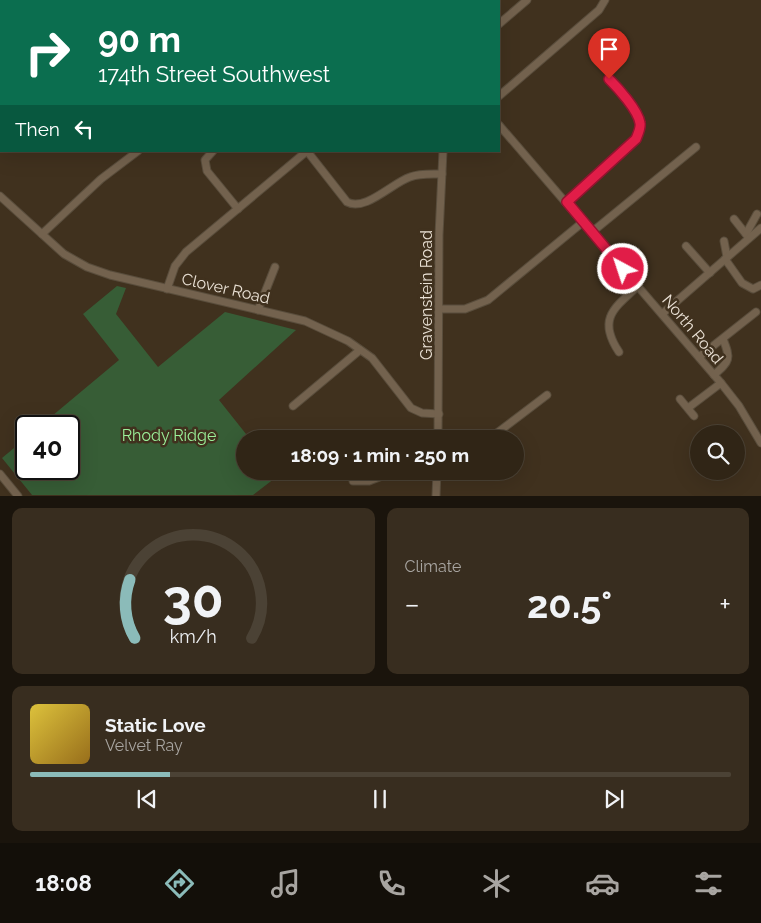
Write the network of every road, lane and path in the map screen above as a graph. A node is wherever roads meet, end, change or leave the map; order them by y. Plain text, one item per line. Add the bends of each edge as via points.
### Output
1 (527, 0) edge
2 (606, 0) edge
3 (500, 23) edge
4 (609, 79) dead end
5 (500, 95) edge
6 (500, 126) edge
7 (696, 147) dead end
8 (137, 152) edge
9 (211, 152) edge
10 (306, 152) edge
11 (308, 152) edge
12 (443, 152) edge
13 (442, 174) junction
14 (0, 196) edge
15 (567, 202) junction
16 (238, 209) junction
17 (757, 214) dead end
18 (734, 219) dead end
19 (583, 222) junction
20 (761, 228) edge
21 (592, 232) junction
22 (42, 234) junction
23 (748, 236) junction
24 (724, 241) dead end
25 (686, 246) dead end
26 (726, 258) junction
27 (275, 267) dead end
28 (710, 273) junction
29 (761, 285) edge
30 (638, 286) junction
31 (168, 289) junction
32 (440, 309) junction
33 (258, 310) junction
34 (756, 312) dead end
35 (662, 314) junction
36 (723, 339) junction
37 (360, 350) junction
38 (619, 352) dead end
39 (699, 357) junction
40 (714, 375) junction
41 (721, 383) junction
42 (547, 396) dead end
43 (680, 399) dead end
44 (293, 406) dead end
45 (688, 408) junction
46 (438, 414) junction
47 (694, 416) dead end
48 (438, 430) edge
49 (501, 430) edge
50 (761, 443) edge
51 (0, 474) edge
52 (372, 480) edge
53 (437, 480) edge
54 (353, 481) dead end
55 (18, 496) edge
56 (436, 496) edge

1 - 3 street
2 - 5 street via 599,10
4 - 15 street via 636,114 640,122 639,131 636,139
6 - 15 street, North Road
7 - 21 street
8 - 22 street via 101,178
9 - 16 street via 205,164 209,174
10 - 16 street
11 - 13 street via 347,202 358,205 416,175
12 - 13 street, Gravenstein Road
13 - 32 street, Gravenstein Road
14 - 22 street, Clover Road
15 - 19 street, North Road
16 - 31 street via 180,259
17 - 23 street
18 - 23 street
19 - 21 street, North Road
19 - 32 street via 488,300 465,309
20 - 23 street
21 - 30 street, North Road
22 - 31 street, Clover Road via 64,254 87,267
23 - 26 street
24 - 26 street
25 - 28 street
26 - 28 street
26 - 29 street via 742,283 753,289
27 - 33 street
28 - 35 street
30 - 35 street, North Road
30 - 38 street via 615,306 609,318 609,333
31 - 33 street, Clover Road
32 - 46 street, Gravenstein Road
33 - 37 street, Clover Road via 312,324
34 - 36 street
35 - 39 street, North Road
36 - 39 street
36 - 40 street via 729,357 727,365
37 - 44 street
37 - 46 street, Clover Road via 377,364 412,408 422,413
39 - 40 street, North Road
40 - 41 street, North Road
41 - 45 street
41 - 50 street, North Road
42 - 49 street
43 - 45 street
45 - 47 street
46 - 48 street, Gravenstein Road
51 - 55 street
52 - 54 street
53 - 56 street

